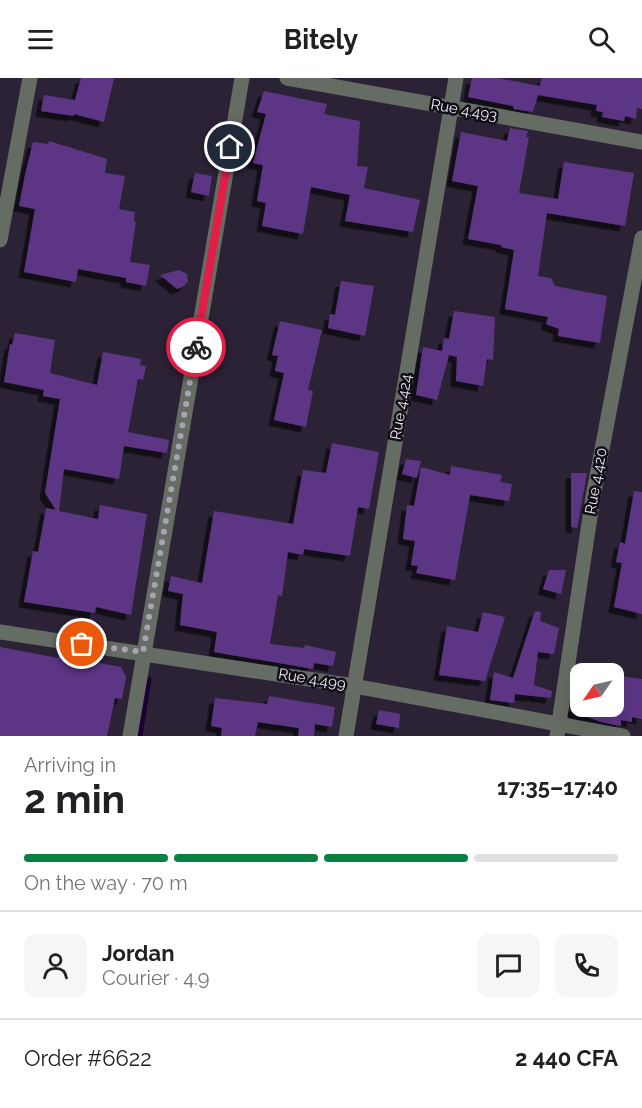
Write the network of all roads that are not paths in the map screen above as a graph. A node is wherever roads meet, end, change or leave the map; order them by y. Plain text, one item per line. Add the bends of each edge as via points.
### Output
1 (30, 78) edge
2 (242, 78) edge
3 (287, 78) edge
4 (456, 78) edge
5 (451, 108) junction
6 (642, 142) edge
7 (642, 238) edge
8 (0, 240) edge
9 (0, 632) edge
10 (143, 652) junction
11 (354, 686) junction
12 (558, 731) edge
13 (129, 736) edge
14 (346, 736) edge
15 (623, 736) edge

1 - 8 street
2 - 10 street
3 - 5 street, Rue 4.493
4 - 5 street, Rue 4.424
5 - 6 street, Rue 4.493
5 - 11 street, Rue 4.424
7 - 12 street, Rue 4.420 via 593,497
9 - 10 street, Rue 4.499
10 - 11 street, Rue 4.499
10 - 13 street
11 - 12 street, Rue 4.499
11 - 14 street, Rue 4.424
12 - 15 street, Rue 4.499

